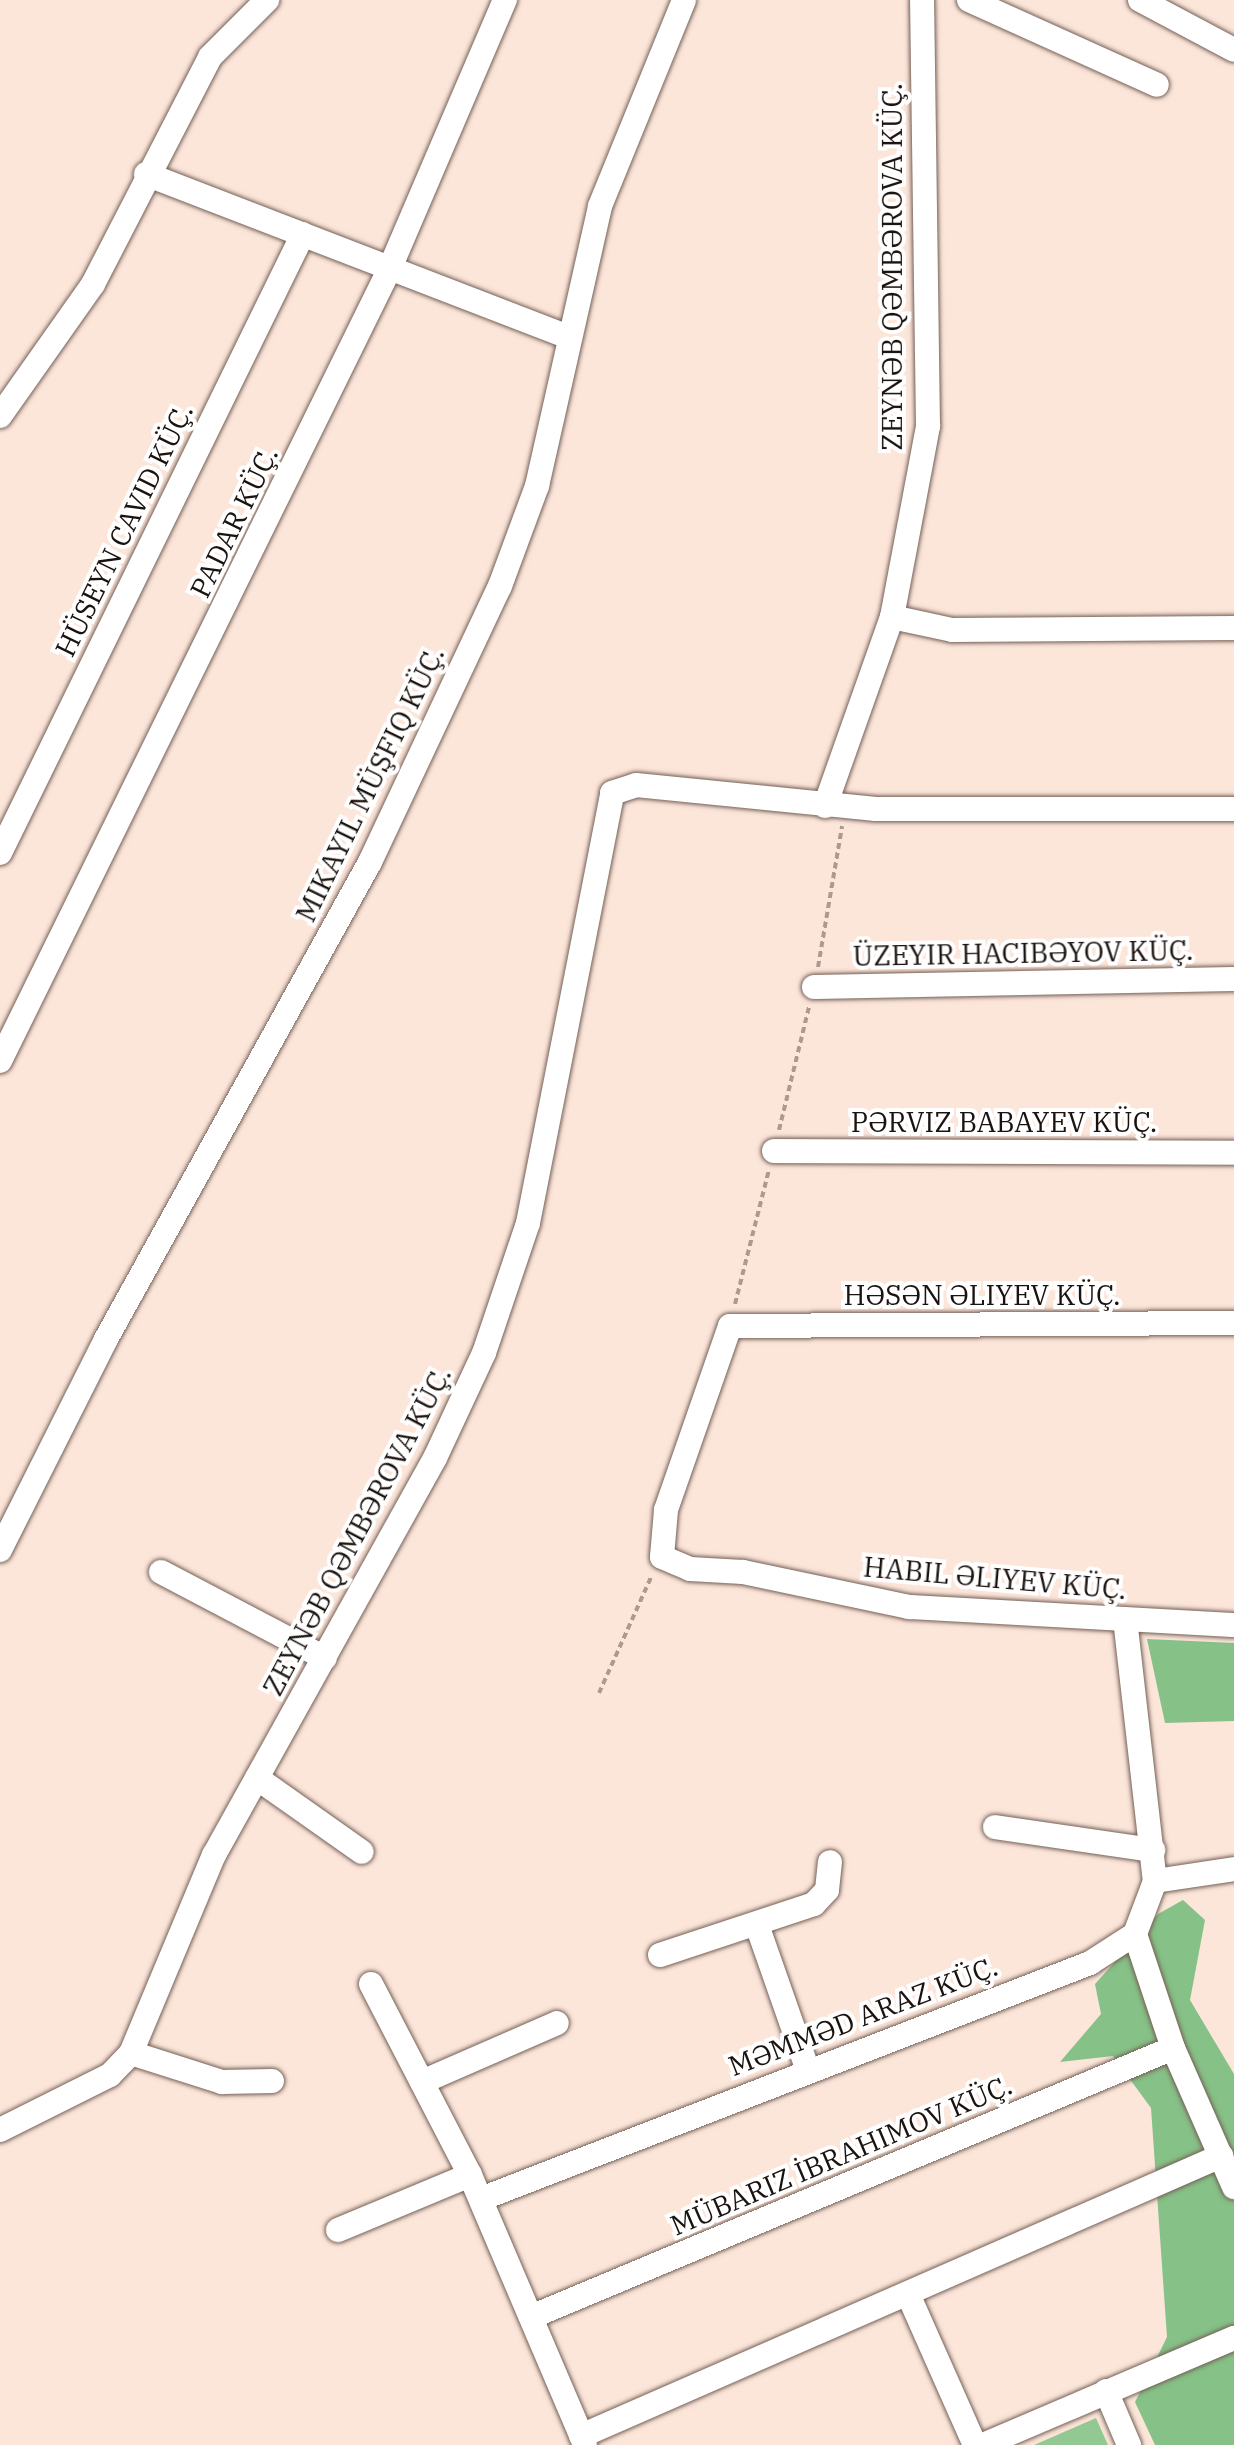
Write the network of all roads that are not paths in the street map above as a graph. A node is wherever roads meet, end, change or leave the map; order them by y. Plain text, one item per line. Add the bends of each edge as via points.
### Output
1 (267, 0) edge
2 (505, 0) edge
3 (684, 0) edge
4 (922, 0) edge
5 (969, 0) edge
6 (1140, 0) edge
7 (1234, 50) edge
8 (1157, 85) dead end
9 (146, 174) junction
10 (303, 234) junction
11 (390, 268) junction
12 (569, 337) junction
13 (0, 416) edge
14 (892, 617) junction
15 (1234, 628) edge
16 (834, 806) junction
17 (1234, 809) edge
18 (0, 853) edge
19 (1234, 979) edge
20 (814, 987) road end
21 (0, 1061) edge
22 (774, 1151) road end
23 (1234, 1153) edge
24 (1234, 1323) edge
25 (0, 1550) edge
26 (662, 1557) joint
27 (161, 1572) dead end
28 (1125, 1619) junction
29 (1234, 1625) edge
30 (325, 1658) junction
31 (257, 1778) junction
32 (995, 1827) dead end
33 (1153, 1850) junction
34 (362, 1852) dead end
35 (830, 1862) dead end
36 (1234, 1869) edge
37 (1155, 1881) junction
38 (757, 1925) junction
39 (1135, 1934) junction
40 (660, 1955) dead end
41 (371, 1984) dead end
42 (557, 2023) dead end
43 (1173, 2048) junction
44 (131, 2053) junction
45 (807, 2068) junction
46 (272, 2081) dead end
47 (422, 2082) junction
48 (0, 2130) edge
49 (1221, 2156) junction
50 (470, 2175) junction
51 (1234, 2187) edge
52 (481, 2199) junction
53 (338, 2230) dead end
54 (908, 2294) junction
55 (531, 2317) junction
56 (1234, 2338) edge
57 (1106, 2391) junction
58 (583, 2441) edge
59 (975, 2445) edge
60 (983, 2445) edge
61 (1129, 2445) edge

1 - 9 street via 210,57
2 - 11 street, PADAR KÜÇ.
3 - 12 street via 600,206
4 - 14 street, ZEYNƏB QƏMBƏROVA KÜÇ. via 928,426
5 - 8 street
6 - 7 street
9 - 10 street
9 - 13 street via 65,331
10 - 11 street
10 - 18 street, HÜSEYN CAVID KÜÇ.
11 - 12 street
11 - 21 street, PADAR KÜÇ.
12 - 25 street via 537,486 429,738 370,862 106,1339
14 - 15 street via 952,630
14 - 16 street, ZEYNƏB QƏMBƏROVA KÜÇ.
16 - 17 street, ZEYNƏB QƏMBƏROVA KÜÇ.
16 - 30 street, ZEYNƏB QƏMBƏROVA KÜÇ. via 636,785 612,793 587,947 517,1260 435,1458
19 - 20 street
22 - 23 street, PƏRVIZ BABAYEV KÜÇ.
24 - 26 street, HƏSƏN ƏLIYEV KÜÇ. via 730,1326 666,1510
26 - 28 street, HABIL ƏLIYEV KÜÇ. via 690,1569 743,1572 909,1607
27 - 30 street
28 - 29 street, HABIL ƏLIYEV KÜÇ.
28 - 33 street
30 - 31 street, ZEYNƏB QƏMBƏROVA KÜÇ.
31 - 34 street
31 - 44 street, ZEYNƏB QƏMBƏROVA KÜÇ. via 214,1855
32 - 33 street
33 - 37 street
35 - 38 street via 827,1890 814,1904
36 - 37 street
37 - 39 street
38 - 40 street
38 - 45 street
39 - 43 street
39 - 45 street, MƏMMƏD ARAZ KÜÇ. via 1090,1963
41 - 47 street
42 - 47 street
43 - 49 street
43 - 55 street, MÜBARIZ İBRAHIMOV KÜÇ.
44 - 46 street via 222,2082
44 - 48 street, ZEYNƏB QƏMBƏROVA KÜÇ. via 110,2075
45 - 52 street, MƏMMƏD ARAZ KÜÇ.
47 - 50 street
49 - 51 street
49 - 54 street
50 - 52 street
50 - 53 street
52 - 55 street
54 - 58 street
54 - 59 street
55 - 58 street
56 - 57 street
57 - 60 street
57 - 61 street

